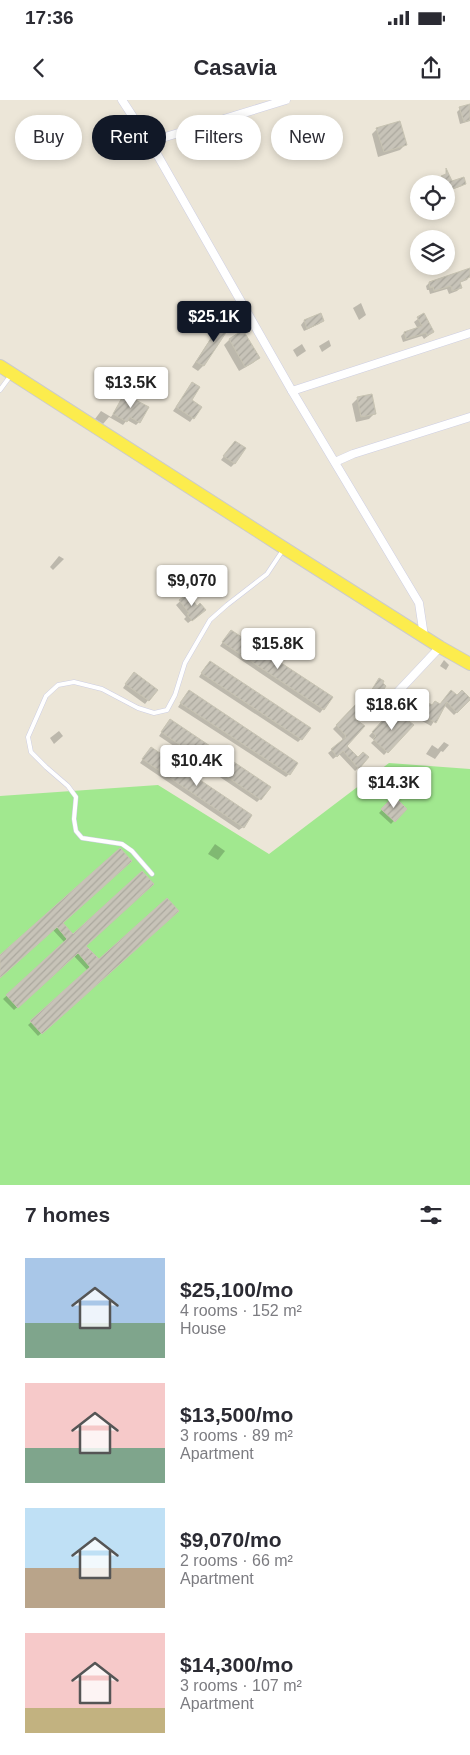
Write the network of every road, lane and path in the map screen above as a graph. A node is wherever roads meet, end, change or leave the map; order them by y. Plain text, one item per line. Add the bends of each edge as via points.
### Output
1 (122, 100) edge
2 (286, 100) edge
3 (132, 115) edge
4 (166, 137) edge
5 (160, 160) edge
6 (470, 333) edge
7 (0, 366) edge
8 (12, 374) junction
9 (0, 390) edge
10 (292, 391) junction
11 (470, 417) edge
12 (335, 462) junction
13 (284, 548) junction
14 (424, 636) junction
15 (440, 647) junction
16 (470, 664) edge
17 (393, 697) dead end
18 (152, 874) dead end

1 - 3 street
2 - 4 street
5 - 10 street
6 - 10 street
7 - 8 main road
8 - 9 lane
8 - 13 main road
10 - 12 street
11 - 12 street
12 - 14 street via 419,604
13 - 14 main road
13 - 18 lane via 267,574 210,620 185,663 167,710 154,713 102,689 74,682 58,685 46,696 28,737 31,752 76,797 74,819 76,831 82,838 122,844
14 - 15 main road
15 - 16 main road
15 - 17 street

